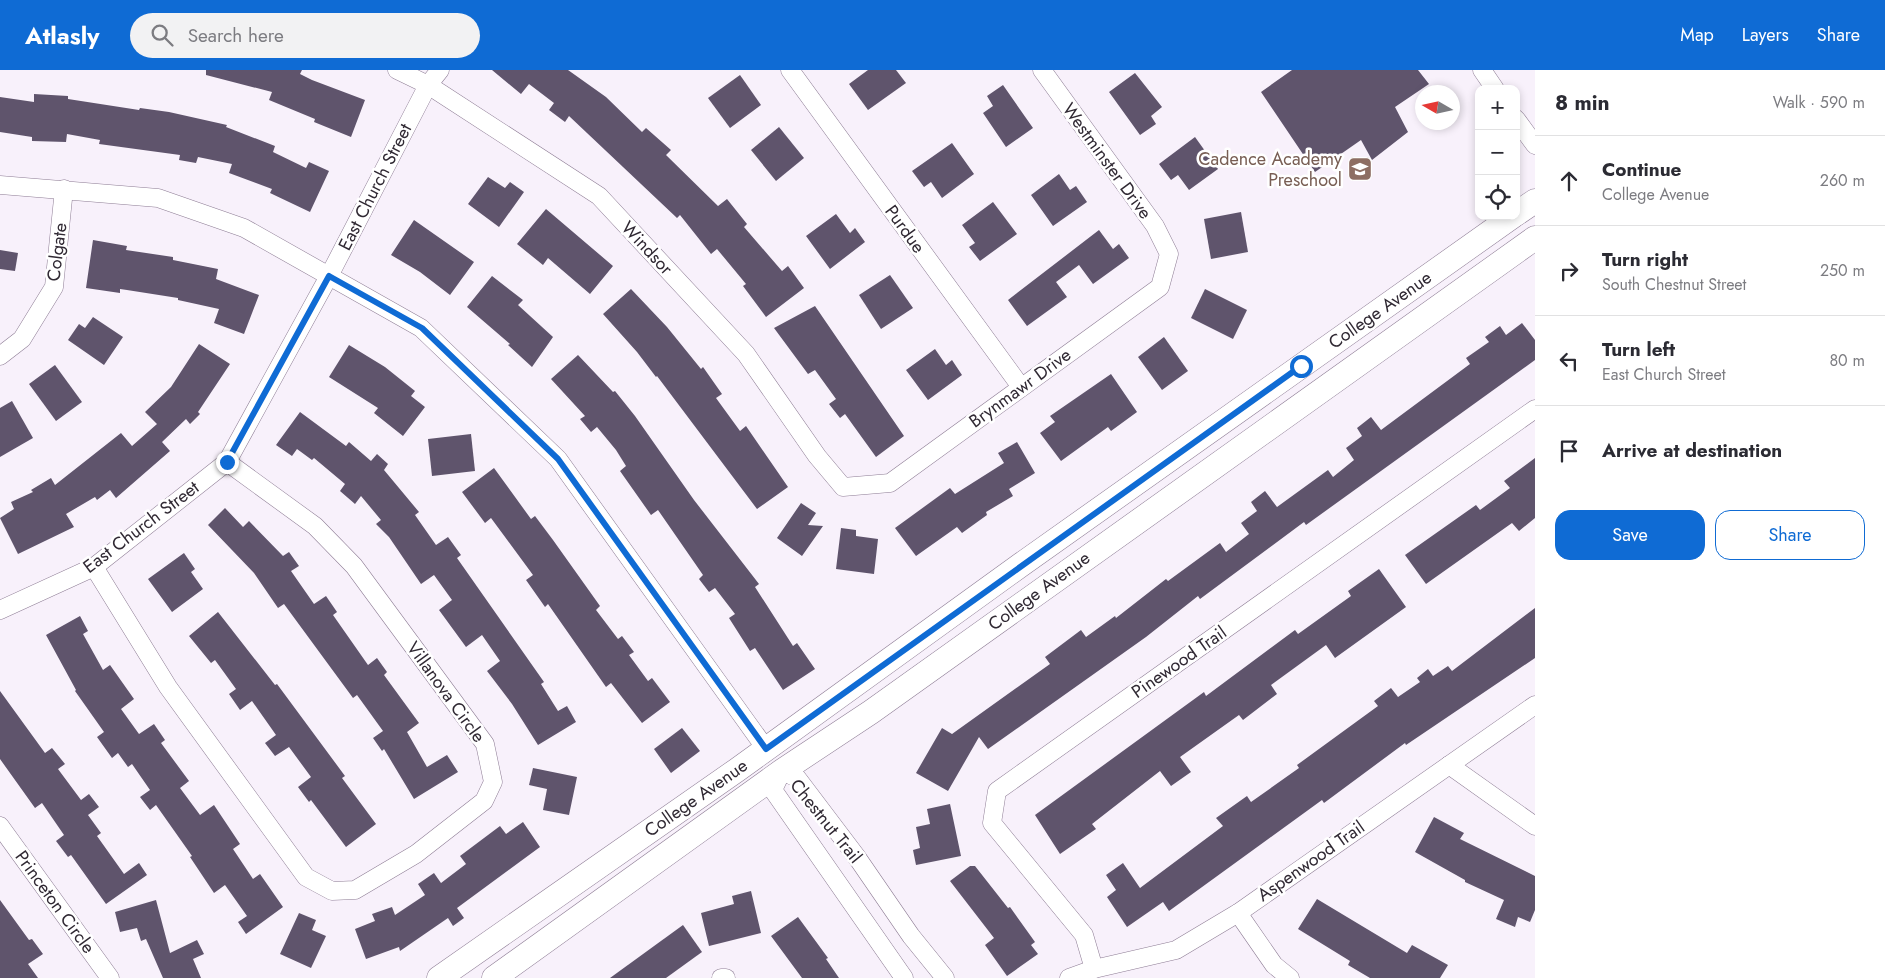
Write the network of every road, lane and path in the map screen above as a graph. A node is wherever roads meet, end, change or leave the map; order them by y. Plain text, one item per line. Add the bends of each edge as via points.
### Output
1 (396, 70) edge
2 (440, 70) edge
3 (790, 70) edge
4 (1042, 70) edge
5 (1482, 70) edge
6 (428, 85) junction
7 (1492, 85) edge
8 (1520, 124) edge
9 (1535, 145) edge
10 (0, 185) edge
11 (64, 189) junction
12 (1535, 201) edge
13 (1520, 212) edge
14 (1508, 220) edge
15 (1535, 238) edge
16 (1170, 254) joint
17 (329, 276) junction
18 (0, 356) edge
19 (1021, 387) junction
20 (1535, 409) edge
21 (227, 462) junction
22 (843, 487) joint
23 (94, 567) junction
24 (0, 610) edge
25 (1535, 705) edge
26 (766, 749) junction
27 (1449, 765) junction
28 (782, 771) junction
29 (0, 826) edge
30 (1535, 826) edge
31 (1238, 913) junction
32 (1094, 968) junction
33 (110, 978) edge
34 (439, 978) edge
35 (494, 978) edge
36 (721, 978) edge
37 (726, 978) edge
38 (904, 978) edge
39 (945, 978) edge
40 (1069, 978) edge
41 (1290, 978) edge

1 - 6 street, Windsor
2 - 6 street, East Church Street
3 - 19 street, Purdue
4 - 16 street, Westminster Drive via 1155,226
5 - 7 street
6 - 17 street, East Church Street
6 - 22 street, Windsor via 599,196 746,354 817,456
8 - 9 street
10 - 11 street
11 - 17 street via 158,198 244,228
11 - 18 street, Colgate via 54,287 22,339
12 - 13 main road, College Avenue
14 - 26 main road, College Avenue
15 - 28 main road, College Avenue via 871,712
16 - 19 street, Brynmawr Drive via 1160,287
17 - 21 street, East Church Street
17 - 26 street via 422,328 558,459
19 - 22 street, Brynmawr Drive via 890,483
20 - 32 street, Pinewood Trail via 997,791 992,823 1084,935
21 - 23 street, East Church Street
21 - 23 street, Villanova Circle via 315,526 354,566 485,744 493,782 484,801 439,837 355,890 332,891 306,878 168,687
23 - 24 street, East Church Street
25 - 27 street, Aspenwood Trail
26 - 28 main road
26 - 34 main road, College Avenue
27 - 30 street
27 - 31 street, Aspenwood Trail
28 - 35 main road, College Avenue
28 - 38 street, Chestnut Trail via 773,790
28 - 39 street, Chestnut Trail via 797,778
29 - 33 street, Princeton Circle
31 - 32 street, Aspenwood Trail via 1176,950
31 - 41 street via 1274,965
32 - 40 street, Aspenwood Trail
36 - 37 street

